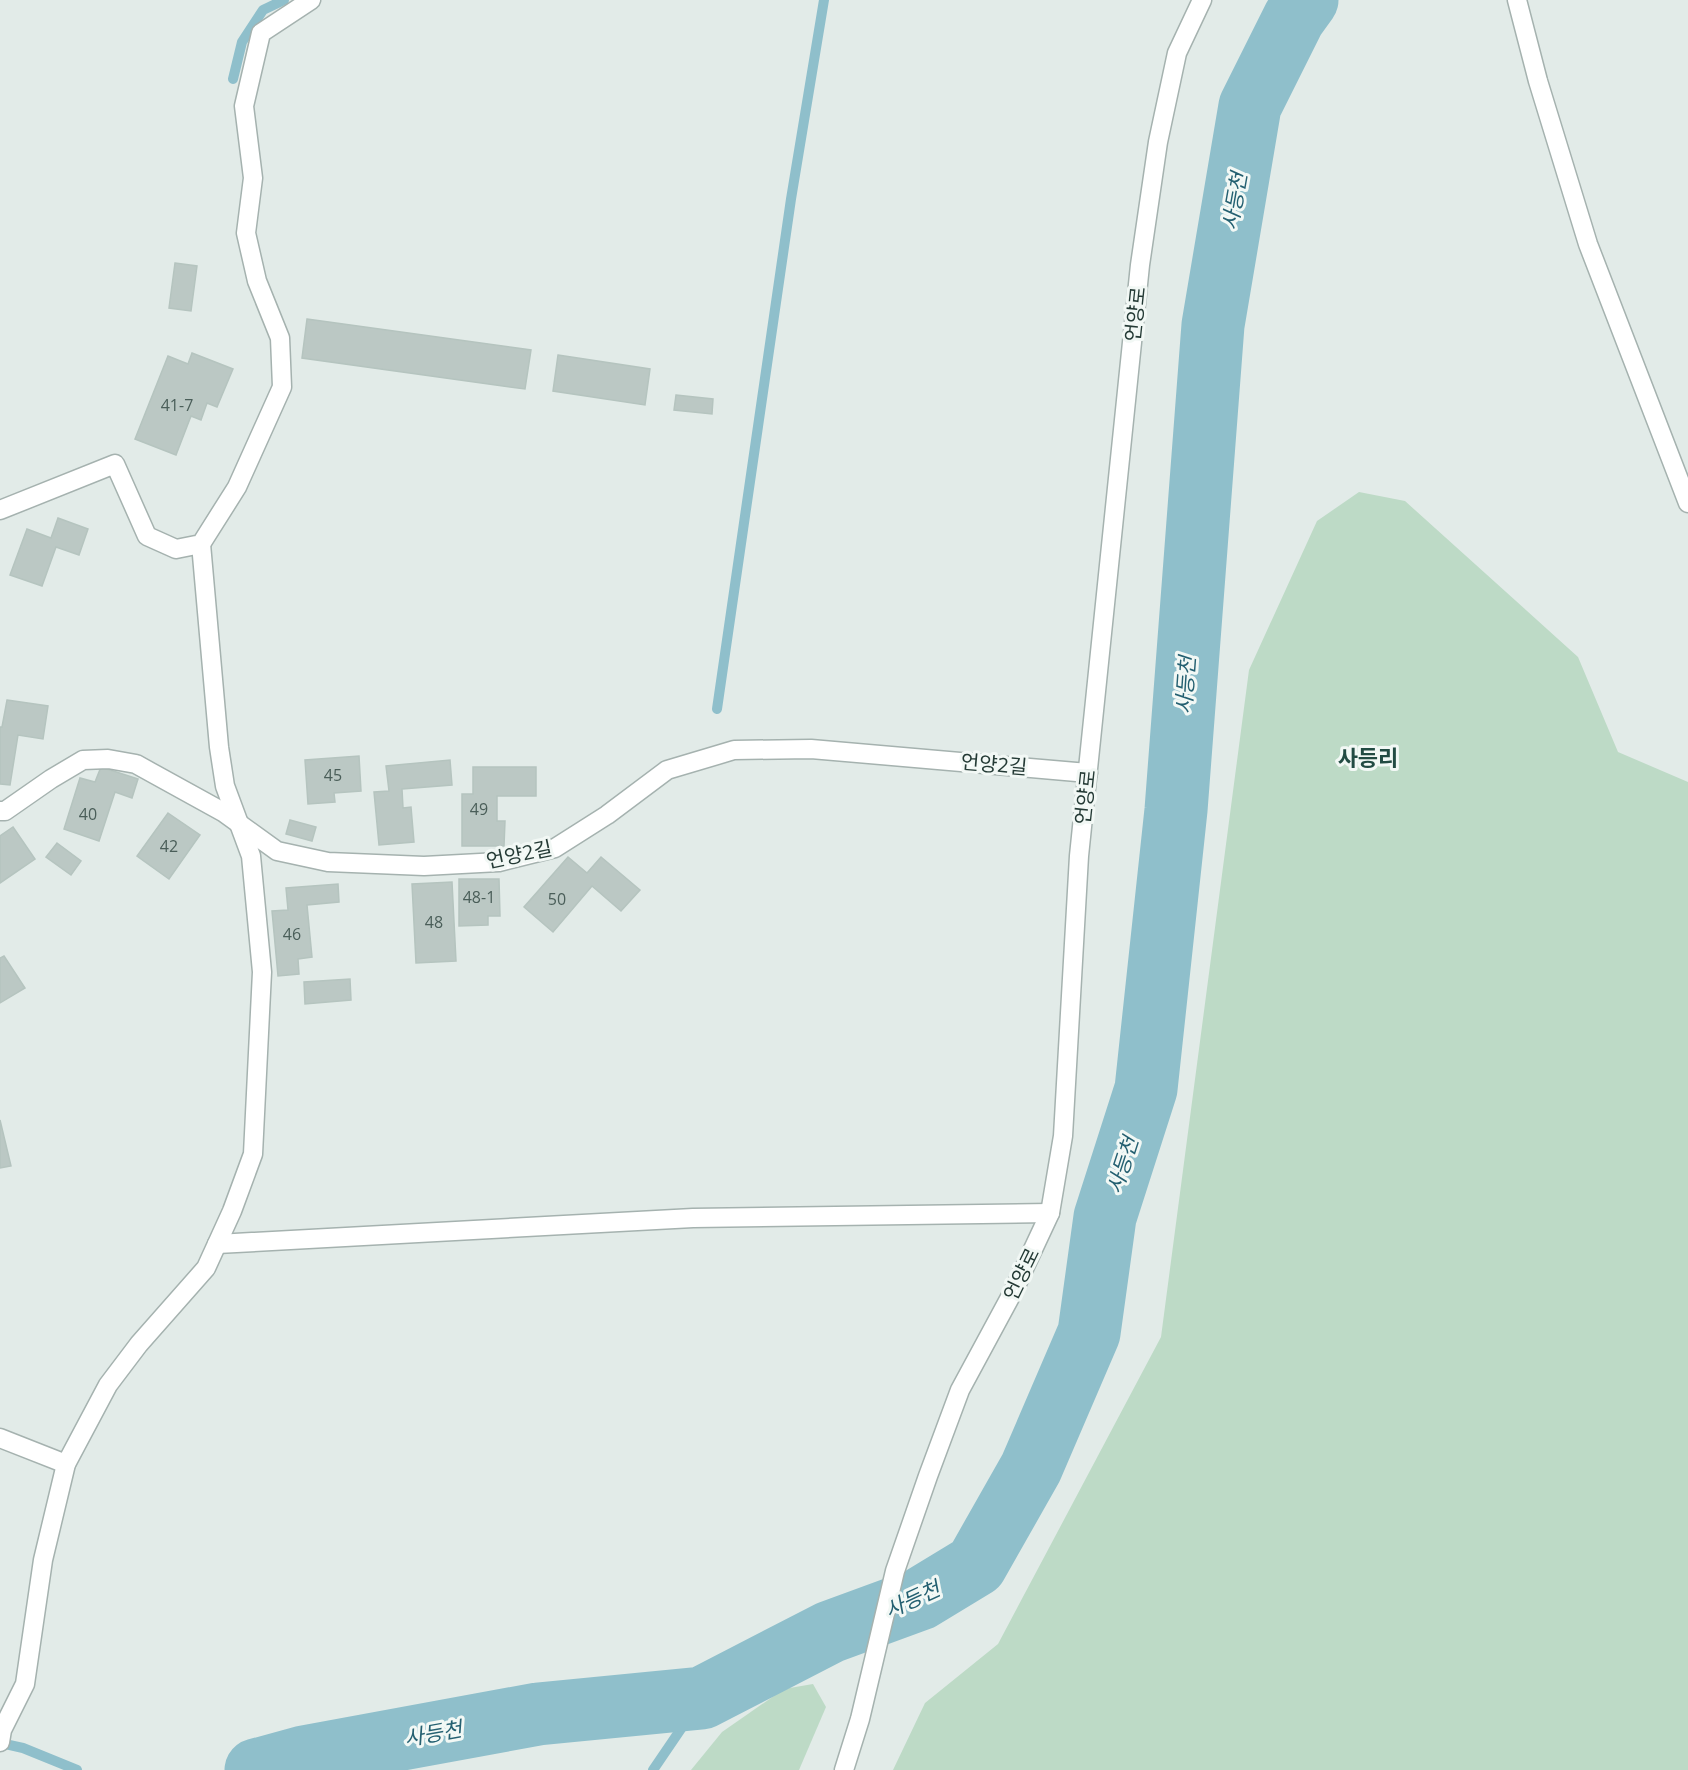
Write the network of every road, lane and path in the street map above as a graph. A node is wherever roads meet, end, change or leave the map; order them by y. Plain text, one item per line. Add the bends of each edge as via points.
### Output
1 (311, 0) edge
2 (1202, 0) edge
3 (1517, 0) edge
4 (1688, 503) edge
5 (0, 510) edge
6 (201, 544) junction
7 (1088, 772) junction
8 (0, 812) edge
9 (237, 822) junction
10 (1050, 1212) junction
11 (217, 1245) junction
12 (0, 1438) edge
13 (66, 1464) junction
14 (1, 1736) edge
15 (844, 1770) edge

1 - 6 street via 261,33 244,106 253,178 246,232 257,281 280,338 282,387 237,487
2 - 7 street, 언양로 via 1177,53 1140,265
3 - 4 street via 1588,244
5 - 6 street via 115,464 147,536 176,549
6 - 9 street via 219,747 225,786
7 - 9 street, 언양2길 via 811,749 734,750 667,770 555,848 499,862 424,866 328,862 277,851
7 - 10 street, 언양로 via 1079,856 1063,1136
8 - 9 street, 언양2길 via 83,760 108,759 136,764
9 - 11 street via 251,856 262,972 258,1089 253,1154
10 - 11 street via 693,1218
10 - 15 street, 언양로 via 1014,1290 960,1390 895,1571
11 - 13 street via 206,1268 108,1385
12 - 13 street
13 - 14 street via 43,1560 25,1684

